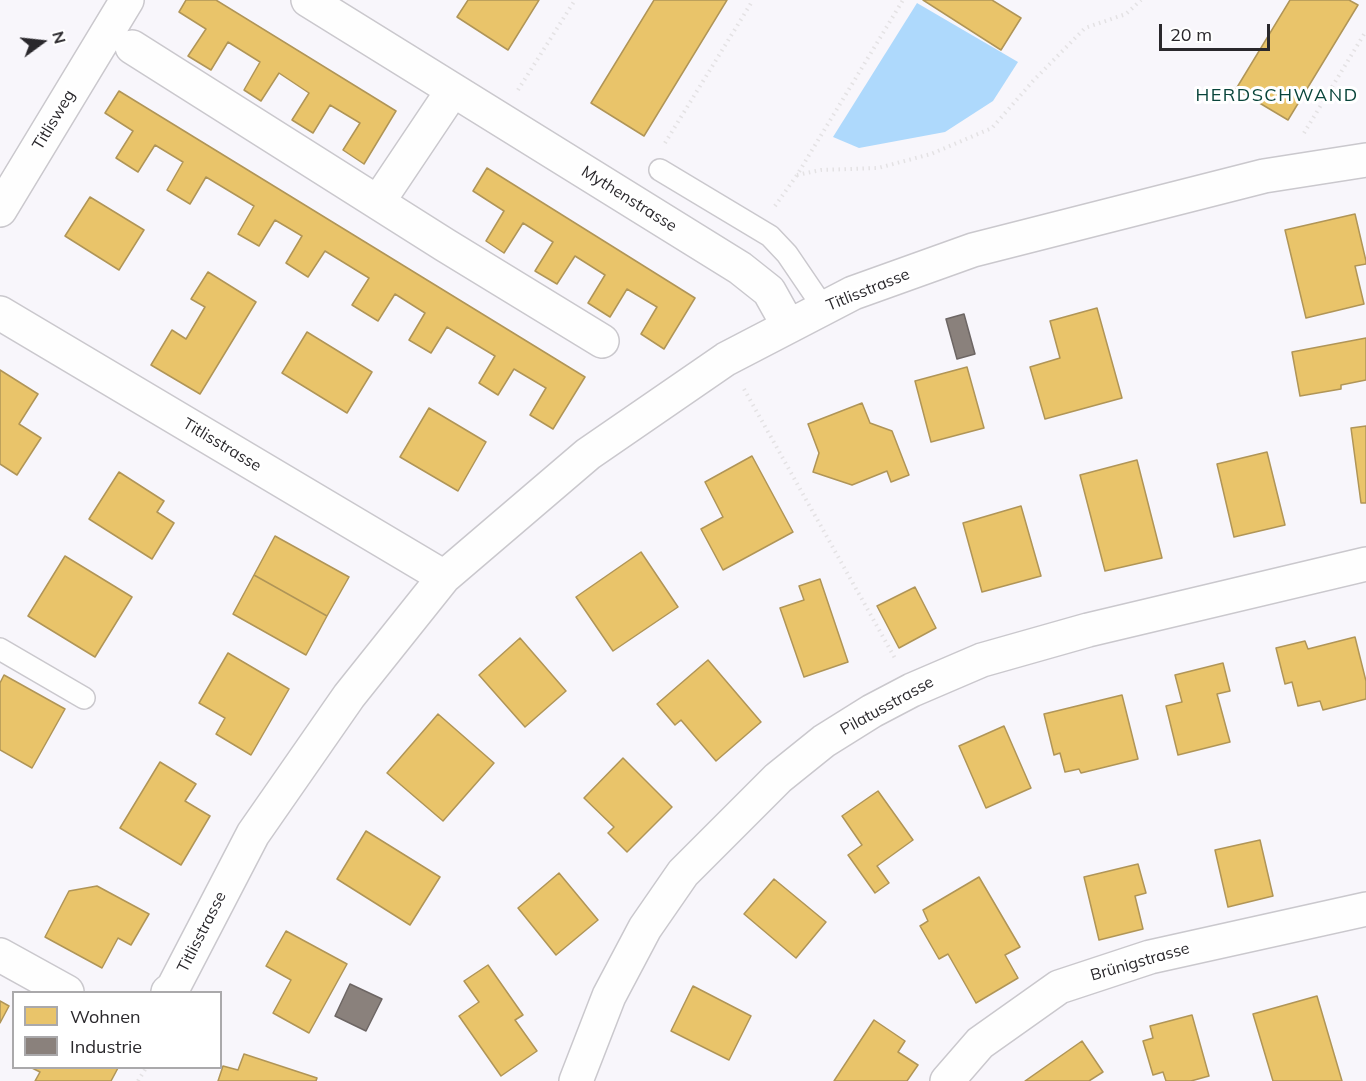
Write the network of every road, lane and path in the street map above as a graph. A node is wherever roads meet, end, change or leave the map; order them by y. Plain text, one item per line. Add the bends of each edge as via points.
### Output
1 (127, 0) edge
2 (308, 0) edge
3 (575, 0) edge
4 (753, 0) edge
5 (903, 0) edge
6 (1141, 0) edge
7 (1366, 31) edge
8 (132, 47) dead end
9 (453, 90) junction
10 (500, 119) junction
11 (1302, 136) dead end
12 (661, 149) dead end
13 (1366, 160) edge
14 (660, 170) dead end
15 (797, 175) junction
16 (378, 202) junction
17 (773, 207) dead end
18 (0, 210) edge
19 (823, 307) junction
20 (0, 313) edge
21 (788, 325) junction
22 (602, 341) dead end
23 (726, 359) junction
24 (1366, 564) edge
25 (444, 577) junction
26 (0, 649) edge
27 (912, 690) junction
28 (84, 698) dead end
29 (1366, 909) edge
30 (0, 955) edge
31 (63, 991) edge
32 (170, 991) edge
33 (576, 1081) edge
34 (947, 1081) edge

1 - 18 street, Titlisweg
2 - 9 street, Mythenstrasse
3 - 10 path
4 - 12 path
5 - 15 path
6 - 15 path via 1126,14 1085,28 992,128 931,154 878,168
7 - 11 path
8 - 16 street
9 - 10 street, Mythenstrasse
9 - 16 street
10 - 21 street, Mythenstrasse via 740,268 769,291
13 - 19 street, Titlisstrasse via 1264,176 974,250
14 - 19 lane via 770,236 788,254
15 - 17 path
16 - 22 street
19 - 21 street, Titlisstrasse
20 - 25 street, Titlisstrasse
21 - 23 street, Titlisstrasse
23 - 25 street, Titlisstrasse via 588,454
23 - 27 path
24 - 27 street, Pilatusstrasse via 1088,630 982,660
25 - 32 street, Titlisstrasse via 349,696 253,834
26 - 28 lane
27 - 33 street, Pilatusstrasse via 824,741 778,778 683,873 645,928 609,996
29 - 34 street, Brünigstrasse via 1150,957 1059,987 980,1042
30 - 31 street

